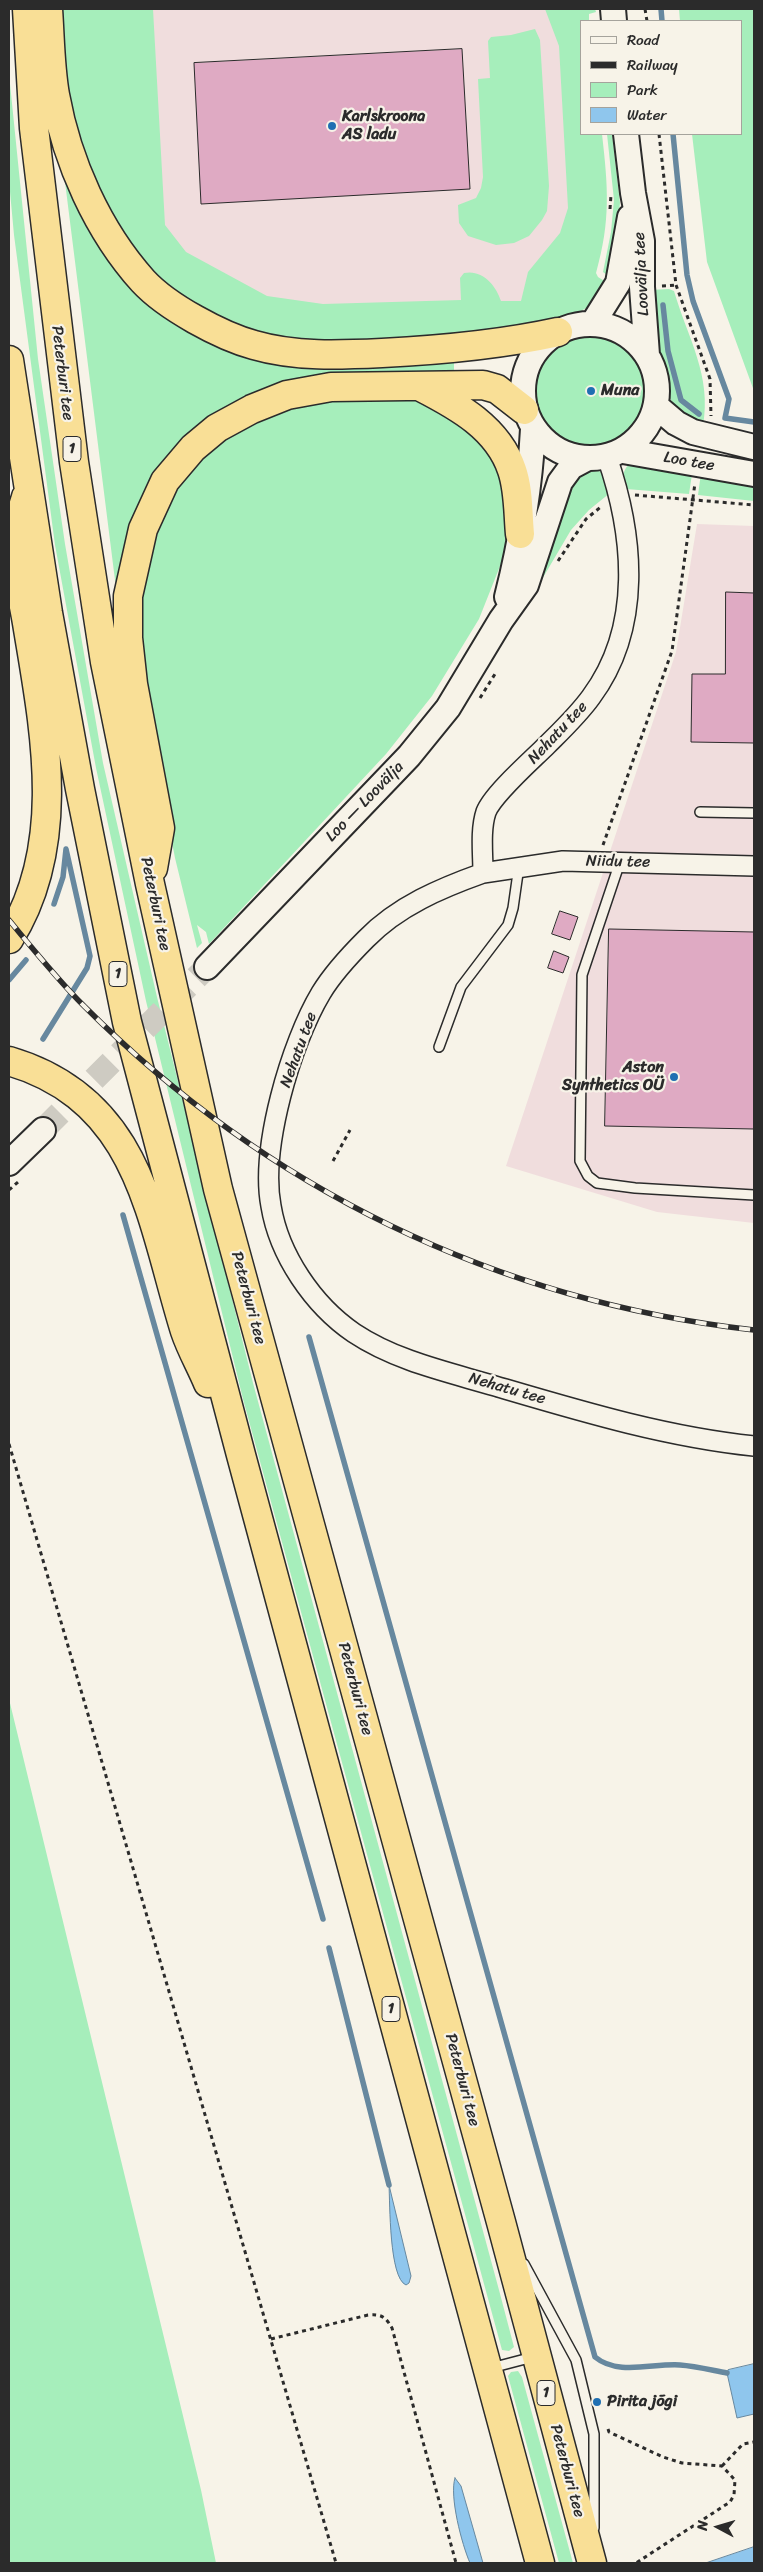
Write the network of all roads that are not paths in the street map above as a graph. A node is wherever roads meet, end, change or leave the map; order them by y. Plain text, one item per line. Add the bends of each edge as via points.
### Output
1 (27, 9) edge
2 (48, 9) edge
3 (626, 135) edge
4 (622, 194) junction
5 (593, 324) junction
6 (558, 332) junction
7 (647, 355) junction
8 (9, 360) edge
9 (418, 385) junction
10 (656, 406) junction
11 (529, 419) junction
12 (754, 448) edge
13 (605, 456) junction
14 (754, 474) edge
15 (29, 486) junction
16 (520, 534) junction
17 (502, 620) junction
18 (700, 812) dead end
19 (754, 813) edge
20 (620, 862) junction
21 (519, 866) junction
22 (754, 866) edge
23 (483, 873) junction
24 (150, 884) junction
25 (9, 939) edge
26 (207, 968) tunnel mouth
27 (439, 1047) dead end
28 (9, 1061) edge
29 (43, 1130) tunnel mouth
30 (9, 1163) edge
31 (754, 1195) edge
32 (754, 1446) edge
33 (241, 1455) junction
34 (501, 2222) junction
35 (537, 2356) junction
36 (488, 2369) junction
37 (540, 2563) edge
38 (592, 2563) edge

1 - 24 highway, Peterburi tee / 1 via 34,128 74,462 106,662
2 - 6 highway via 55,95 70,154 89,200 111,238 144,282 176,307 210,328 254,345 329,354 440,350 510,342
3 - 4 street, Loovälja tee
4 - 5 street, Loovälja tee via 626,250 618,283
4 - 7 street, Loovälja tee via 642,241
5 - 6 street via 575,325
5 - 7 street via 614,328 633,339
6 - 11 street via 543,342 524,374 522,392
7 - 10 street via 655,371
8 - 15 highway, 1
9 - 11 highway via 483,385 506,395
9 - 16 highway via 450,402 488,429 506,456 516,490
9 - 24 highway via 331,387 286,395 216,428 193,448 165,481 143,529 128,596 133,684 160,828
10 - 12 street, Loo tee via 693,432
10 - 13 street via 638,439
11 - 13 street via 553,448 566,455
11 - 16 street, Loo — Loovälja via 531,475
13 - 14 street, Loo tee
13 - 17 street, Loo — Loovälja via 571,467 560,482 526,585
13 - 23 street, Nehatu tee via 618,497 630,561 628,604 620,639 592,697 497,796 487,812 483,832
15 - 25 highway via 14,542 43,717 47,775 45,837 38,875
15 - 33 highway, 1 via 80,789 127,1022
16 - 17 street, Loo — Loovälja
17 - 26 street, Loo — Loovälja via 448,708 409,756
18 - 19 lane
20 - 21 street, Niidu tee via 563,861
20 - 22 street, Niidu tee
20 - 31 lane via 582,975 580,1161 588,1176 598,1183
21 - 23 street, Niidu tee
21 - 27 lane via 514,908 508,925 461,987
23 - 32 street, Nehatu tee via 437,890 395,915 342,964 322,992 304,1025 290,1066 272,1146 268,1176 270,1205 278,1233 304,1284 323,1307 354,1332 389,1352 667,1434
24 - 34 highway, Peterburi tee / 1 via 218,1189
28 - 33 highway via 37,1070 86,1102 121,1143 147,1200 186,1333
29 - 30 street
33 - 36 highway, 1
34 - 35 highway, Peterburi tee / 1
34 - 38 lane via 576,2360 594,2434 596,2483
35 - 36 lane
35 - 38 highway, Peterburi tee / 1
36 - 37 highway, 1

